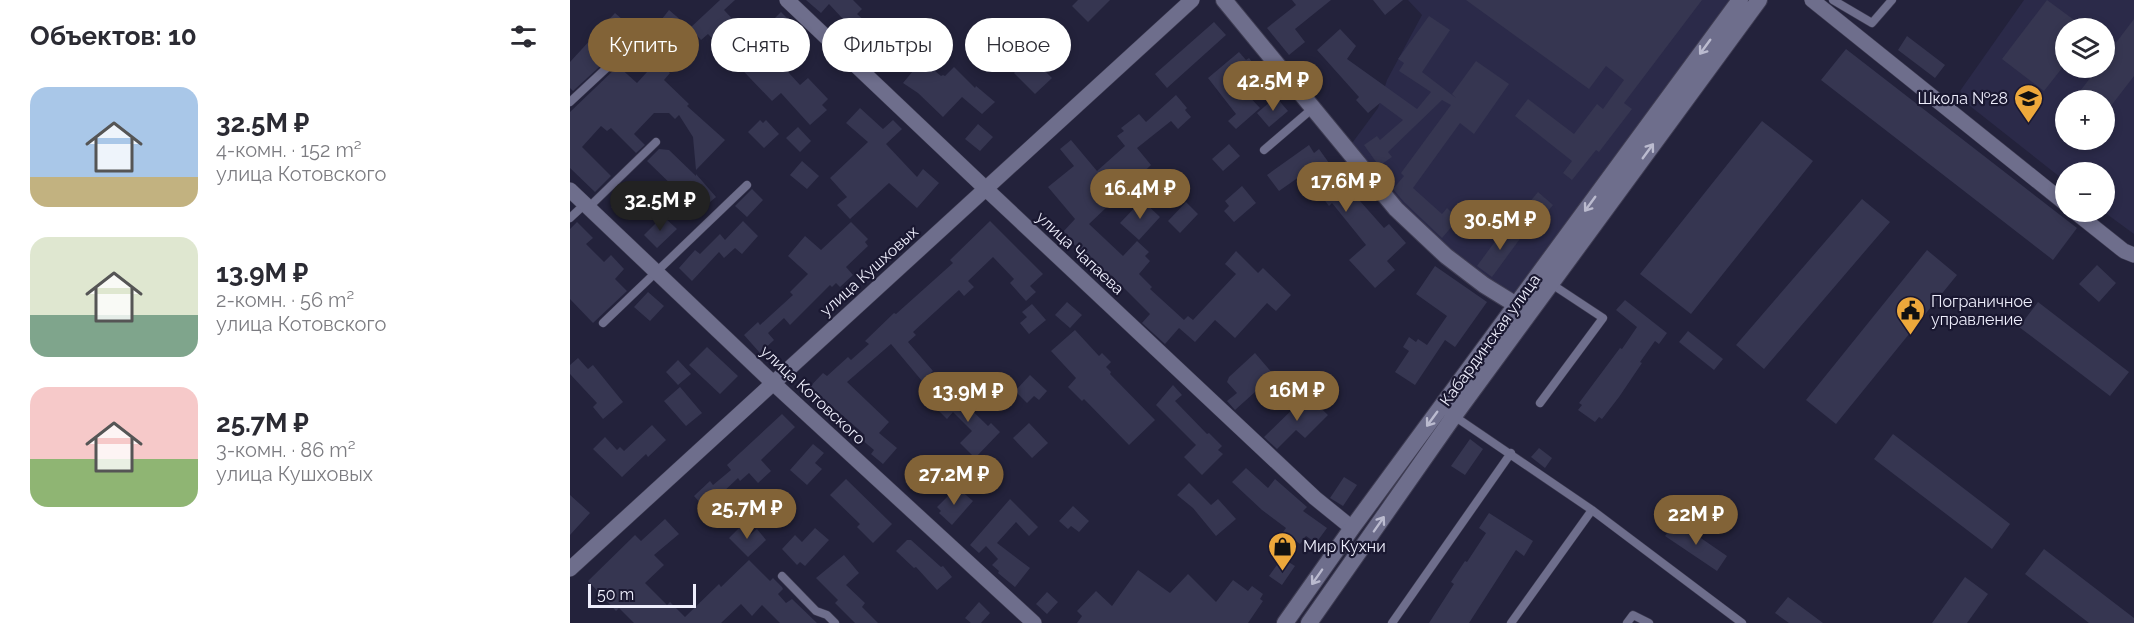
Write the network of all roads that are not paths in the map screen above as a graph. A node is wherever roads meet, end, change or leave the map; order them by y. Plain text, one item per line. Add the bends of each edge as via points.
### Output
1 (787, 0) edge
2 (1192, 0) edge
3 (1224, 0) edge
4 (1740, 0) edge
5 (1760, 0) edge
6 (1812, 0) edge
7 (1833, 0) edge
8 (1892, 0) edge
9 (602, 72) edge
10 (570, 102) edge
11 (1312, 108) junction
12 (656, 142) dead end
13 (1264, 150) dead end
14 (747, 185) dead end
15 (986, 189) junction
16 (570, 190) edge
17 (2055, 195) edge
18 (586, 206) junction
19 (570, 218) edge
20 (2088, 222) edge
21 (2134, 255) edge
22 (655, 272) junction
23 (1551, 283) junction
24 (1522, 309) junction
25 (603, 323) dead end
26 (772, 382) junction
27 (1540, 403) dead end
28 (1454, 416) junction
29 (1511, 453) junction
30 (1592, 510) junction
31 (1352, 528) junction
32 (570, 568) edge
33 (782, 576) dead end
34 (1739, 622) edge
35 (836, 623) edge
36 (1034, 623) edge
37 (1285, 623) edge
38 (1309, 623) edge
39 (1392, 623) edge
40 (1511, 623) edge
41 (1627, 623) edge
42 (1649, 623) edge

1 - 15 street, улица Чапаева
2 - 15 street, улица Кушховых
3 - 11 main road
4 -> 24 main road, Кабардинская улица
23 -> 5 main road, Кабардинская улица
6 - 17 street
7 - 8 lane via 1872,23
9 - 10 lane
11 - 13 lane
11 - 24 main road via 1396,209 1446,256
12 - 18 lane
14 - 22 lane
15 - 26 street, улица Кушховых
15 - 31 street, улица Чапаева via 1315,498
16 - 18 street, улица Котовского
18 - 19 lane
18 - 22 street, улица Котовского
20 - 21 street
22 - 25 lane
22 - 26 street, улица Котовского
23 - 24 main road, Кабардинская улица
23 - 27 lane via 1603,318
24 - 28 main road, Кабардинская улица
24 -> 31 main road, Кабардинская улица
26 - 32 street, улица Кушховых
26 - 36 street, улица Котовского
28 - 29 lane
38 -> 28 main road, Кабардинская улица
29 - 30 lane
29 - 39 lane
30 - 34 lane
30 - 40 lane
31 -> 37 main road, Кабардинская улица
33 - 35 lane via 816,611
41 - 42 lane via 1633,615

